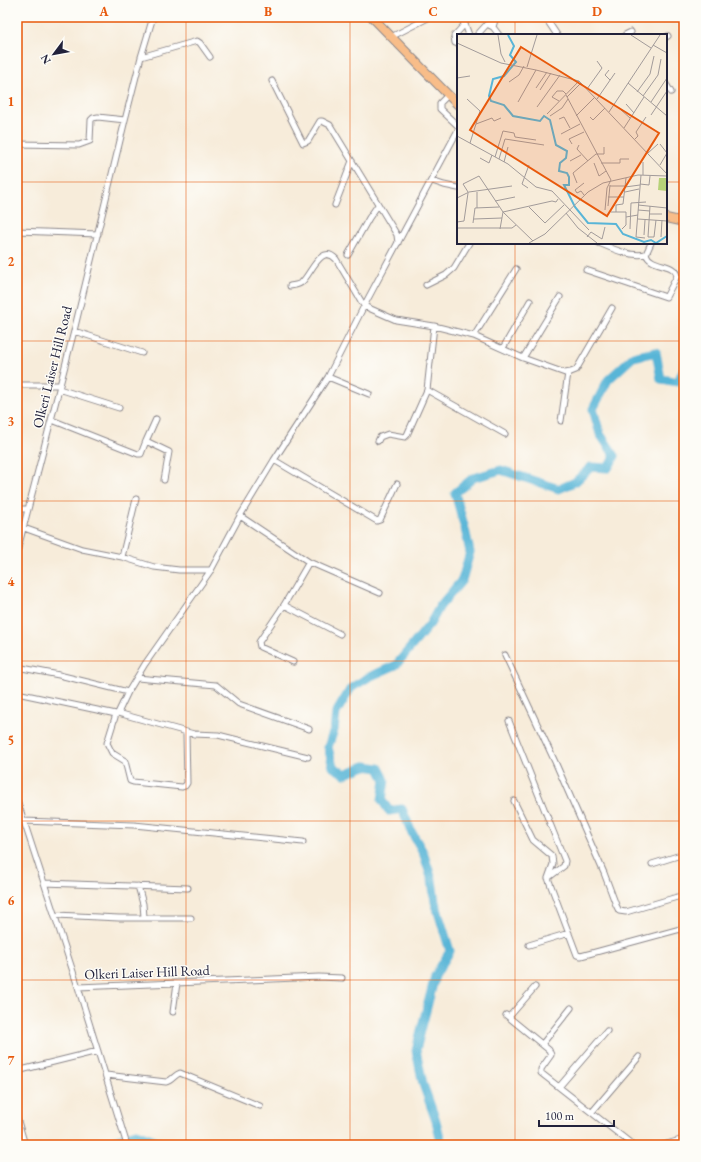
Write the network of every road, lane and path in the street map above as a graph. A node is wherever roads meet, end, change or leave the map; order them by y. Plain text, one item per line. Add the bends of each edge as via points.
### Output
1 (153, 17) edge
2 (372, 17) edge
3 (430, 17) edge
4 (459, 17) edge
5 (489, 17) edge
6 (498, 17) edge
7 (545, 17) edge
8 (465, 24) junction
9 (493, 27) junction
10 (631, 32) dead end
11 (469, 34) edge
12 (478, 34) edge
13 (498, 34) edge
14 (556, 34) edge
15 (627, 34) edge
16 (391, 37) junction
17 (457, 44) edge
18 (141, 57) junction
19 (210, 57) dead end
20 (272, 81) dead end
21 (667, 86) edge
22 (671, 92) dead end
23 (448, 95) junction
24 (457, 104) edge
25 (125, 120) junction
26 (457, 125) edge
27 (457, 132) edge
28 (17, 144) edge
29 (352, 161) junction
30 (432, 181) junction
31 (457, 188) edge
32 (334, 205) dead end
33 (378, 205) junction
34 (667, 218) edge
35 (684, 222) edge
36 (18, 231) edge
37 (98, 234) junction
38 (17, 239) edge
39 (398, 243) junction
40 (468, 244) edge
41 (601, 244) edge
42 (651, 244) edge
43 (646, 254) junction
44 (348, 255) dead end
45 (516, 269) dead end
46 (586, 270) dead end
47 (426, 285) dead end
48 (290, 286) dead end
49 (560, 297) dead end
50 (530, 301) dead end
51 (364, 306) junction
52 (612, 308) dead end
53 (434, 326) junction
54 (74, 331) junction
55 (474, 336) junction
56 (503, 348) junction
57 (142, 352) dead end
58 (523, 358) junction
59 (568, 372) junction
60 (328, 377) junction
61 (17, 385) edge
62 (59, 387) junction
63 (427, 390) junction
64 (369, 394) dead end
65 (119, 408) dead end
66 (156, 419) dead end
67 (52, 420) junction
68 (561, 421) dead end
69 (505, 434) dead end
70 (146, 441) junction
71 (378, 441) dead end
72 (274, 460) junction
73 (164, 480) dead end
74 (397, 484) dead end
75 (136, 499) dead end
76 (17, 509) edge
77 (28, 509) junction
78 (240, 516) junction
79 (24, 528) junction
80 (17, 552) edge
81 (122, 557) junction
82 (309, 562) junction
83 (211, 570) junction
84 (380, 593) dead end
85 (284, 605) junction
86 (340, 634) dead end
87 (505, 655) dead end
88 (293, 662) dead end
89 (17, 667) edge
90 (138, 678) junction
91 (128, 692) junction
92 (17, 693) edge
93 (117, 714) junction
94 (509, 721) dead end
95 (308, 729) dead end
96 (186, 732) junction
97 (308, 757) dead end
98 (17, 800) edge
99 (514, 801) dead end
100 (23, 821) junction
101 (303, 842) dead end
102 (684, 854) edge
103 (652, 864) dead end
104 (548, 878) junction
105 (44, 883) junction
106 (138, 886) junction
107 (188, 888) dead end
108 (684, 896) edge
109 (56, 915) junction
110 (144, 917) junction
111 (191, 918) dead end
112 (684, 928) edge
113 (569, 933) junction
114 (528, 945) dead end
115 (342, 978) dead end
116 (176, 983) junction
117 (78, 987) junction
118 (535, 987) dead end
119 (571, 1008) dead end
120 (173, 1012) dead end
121 (606, 1031) dead end
122 (543, 1043) junction
123 (98, 1051) junction
124 (639, 1057) dead end
125 (17, 1071) edge
126 (106, 1075) junction
127 (558, 1087) junction
128 (260, 1106) dead end
129 (592, 1112) junction
130 (17, 1118) edge
131 (684, 1139) edge
132 (25, 1145) edge
133 (127, 1145) edge
134 (633, 1145) edge
135 (663, 1145) edge

1 - 18 street, Olkeri Laiser Hill Road
2 - 16 highway
3 - 16 street
4 - 8 street
5 - 9 street
6 - 9 street
7 - 14 street
8 - 11 street
8 - 17 street via 454,36
9 - 12 street via 487,24
9 - 13 street
10 - 15 street
16 - 23 highway
18 - 19 street via 197,41
18 - 25 street, Olkeri Laiser Hill Road
20 - 29 street via 302,143 308,141 322,121 330,124
21 - 22 street
23 - 24 highway
23 - 26 street via 440,103 440,109
25 - 28 street via 93,118 90,141 79,145
25 - 37 street, Olkeri Laiser Hill Road
27 - 30 street
29 - 32 street
29 - 33 street
30 - 31 street
30 - 39 street
33 - 39 street via 397,235
33 - 44 street
34 - 35 highway
36 - 37 street
36 - 38 street
37 - 54 street, Olkeri Laiser Hill Road
39 - 51 street
40 - 47 street via 454,268
41 - 43 street via 626,254
42 - 43 street
43 - 46 street via 652,262 677,273 666,296
45 - 55 street
48 - 51 street via 308,276 317,260 327,254 336,259
49 - 58 street
50 - 56 street
51 - 53 street via 396,320
51 - 60 street
52 - 59 street via 576,370
53 - 55 street
53 - 63 street
54 - 57 street
54 - 62 street, Olkeri Laiser Hill Road
55 - 56 street
56 - 58 street
58 - 59 street
59 - 68 street
60 - 64 street
60 - 72 street
61 - 62 street
62 - 65 street
62 - 67 street, Olkeri Laiser Hill Road
63 - 69 street
63 - 71 street via 406,437 388,434 380,436
66 - 70 street
67 - 70 street via 138,454 141,454
67 - 77 street, Olkeri Laiser Hill Road
70 - 73 street via 170,454
72 - 74 street via 377,521 380,520
72 - 78 street
75 - 81 street
76 - 77 street
77 - 79 street, Olkeri Laiser Hill Road
78 - 82 street
78 - 83 street
79 - 80 street, Olkeri Laiser Hill Road
79 - 81 street via 82,549
81 - 83 street via 160,568
82 - 84 street
82 - 85 street
83 - 90 street via 145,664
85 - 86 street
85 - 88 street via 260,642 260,647
87 - 108 street via 556,764 619,911 626,912
89 - 91 street
90 - 91 street
90 - 95 street via 216,685 239,704
91 - 93 street
92 - 93 street
93 - 96 street
93 - 96 street via 107,743 112,753 123,759 128,778 133,782 185,786 188,783
94 - 104 street via 565,861 564,866
96 - 97 street via 218,735
98 - 100 street, Olkeri Laiser Hill Road
99 - 104 street via 533,840 552,856 553,864
100 - 101 street via 134,825
100 - 105 street, Olkeri Laiser Hill Road
102 - 103 street
104 - 113 street
105 - 106 street
105 - 109 street, Olkeri Laiser Hill Road
106 - 107 street
106 - 110 street
109 - 110 street
109 - 117 street, Olkeri Laiser Hill Road
110 - 111 street
112 - 113 street via 581,956 577,955
113 - 114 street
115 - 116 street, Olkeri Laiser Hill Road
116 - 117 street, Olkeri Laiser Hill Road
116 - 120 street
117 - 123 street
118 - 122 street via 508,1016
119 - 122 street
121 - 127 street
122 - 127 street via 551,1055 541,1069 542,1073
123 - 125 street
123 - 126 street
124 - 129 street
126 - 128 street via 166,1082 180,1073
126 - 133 street
127 - 129 street
129 - 134 street
130 - 132 street
131 - 135 street

